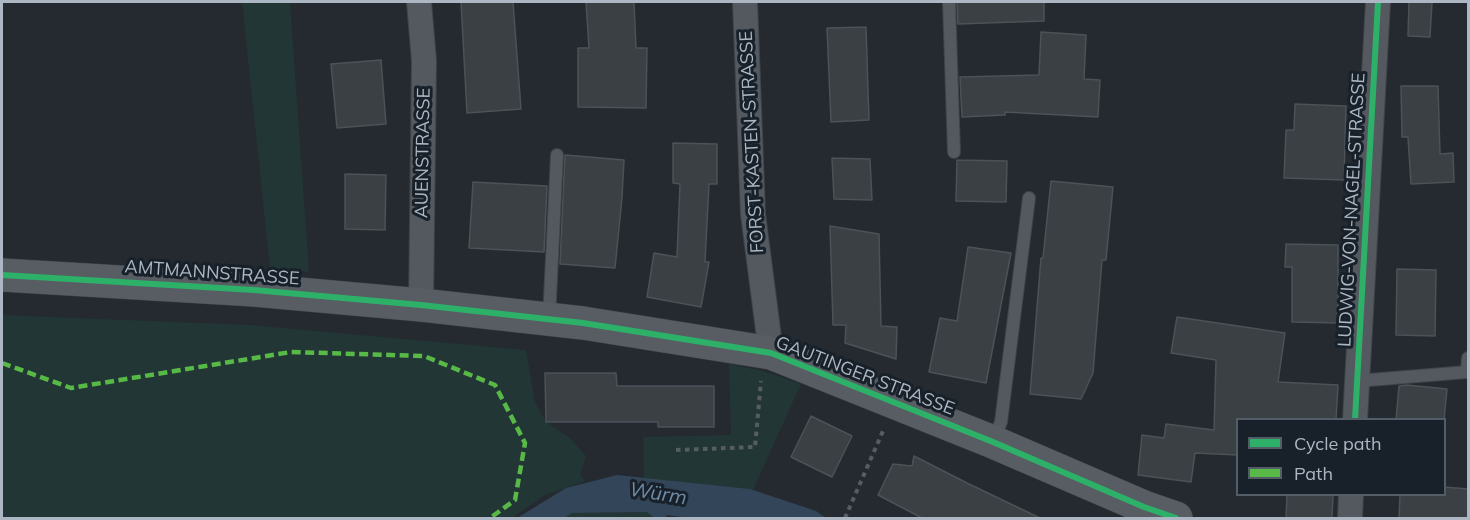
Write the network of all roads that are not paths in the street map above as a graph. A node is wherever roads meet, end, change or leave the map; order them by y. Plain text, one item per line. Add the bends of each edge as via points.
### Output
1 (419, 2) edge
2 (745, 2) edge
3 (949, 2) edge
4 (1378, 2) edge
5 (954, 152) dead end
6 (557, 155) dead end
7 (1029, 198) dead end
8 (2, 275) edge
9 (421, 305) junction
10 (549, 319) junction
11 (1468, 358) edge
12 (767, 362) junction
13 (1358, 381) junction
14 (1355, 418) edge
15 (993, 442) junction
16 (1351, 496) edge
17 (1176, 519) edge
18 (1350, 519) edge

1 - 9 street, AUENSTRASSE via 424,61
2 - 12 street, FORST-KASTEN-STRASSE via 753,214
3 - 5 lane
4 - 13 street, LUDWIG-VON-NAGEL-STRASSE
6 - 10 lane
7 - 15 lane via 1001,422
8 - 9 main road, AMTMANNSTRASSE via 254,290
9 - 10 main road, GAUTINGER STRASSE
10 - 12 main road, GAUTINGER STRASSE
11 - 13 lane via 1467,372
12 - 15 main road, GAUTINGER STRASSE
13 - 14 street, LUDWIG-VON-NAGEL-STRASSE
15 - 17 main road, GAUTINGER STRASSE
16 - 18 street

